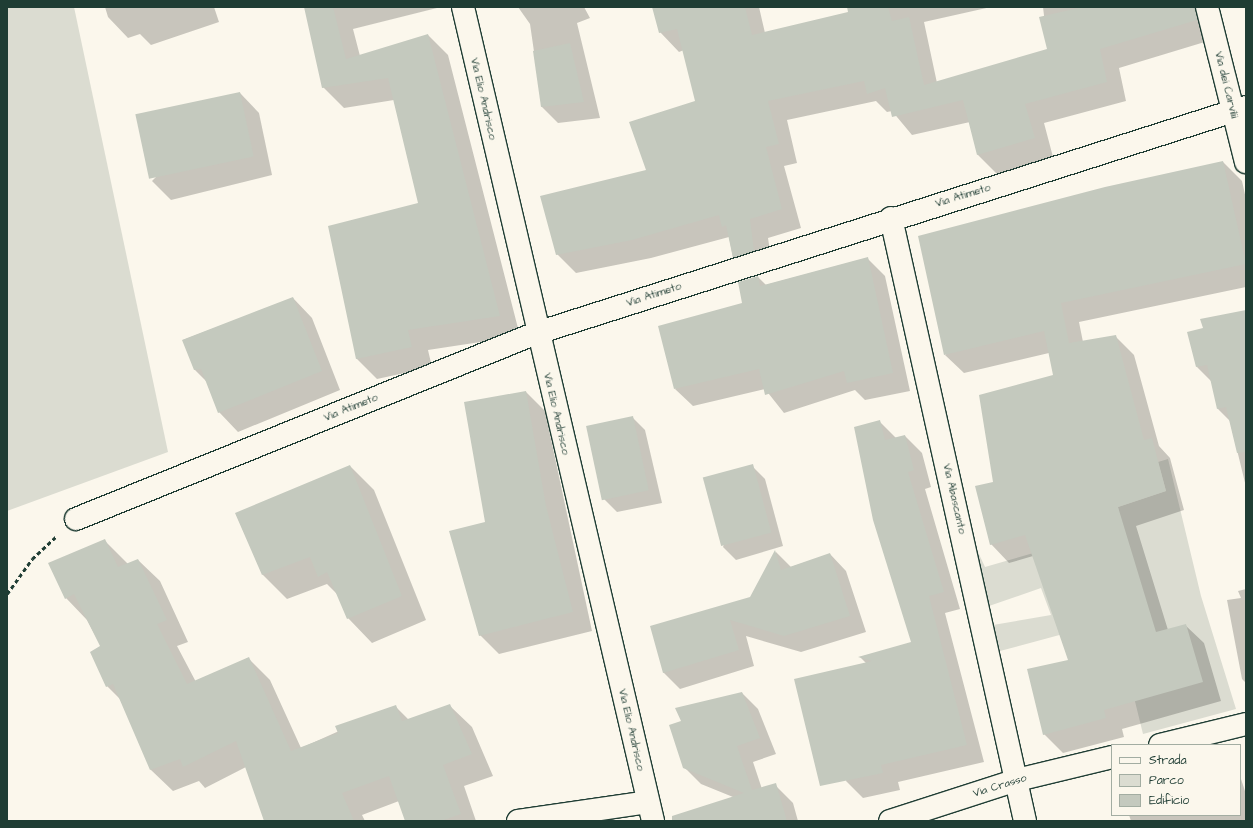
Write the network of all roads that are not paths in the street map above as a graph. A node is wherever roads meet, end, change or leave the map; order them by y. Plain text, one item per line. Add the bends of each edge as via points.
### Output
1 (463, 7) edge
2 (1207, 7) edge
3 (1239, 109) edge
4 (1246, 162) edge
5 (891, 218) junction
6 (537, 332) junction
7 (76, 519) road end
8 (1246, 724) edge
9 (1164, 744) edge
10 (1111, 757) edge
11 (1017, 780) junction
12 (651, 811) edge
13 (518, 821) edge
14 (890, 821) edge
15 (1025, 821) edge

1 - 6 street, Via Elio Andrisco
2 - 3 street, Via dei Carvilii
3 - 4 street, Via dei Carvilii
3 - 5 street, Via Atimeto
5 - 6 street, Via Atimeto
5 - 11 street, Via Abascanto
6 - 7 street, Via Atimeto
6 - 12 street, Via Elio Andrisco
8 - 9 street
10 - 11 street, Via Crasso
11 - 14 street, Via Crasso
11 - 15 street, Via Abascanto
12 - 13 street

